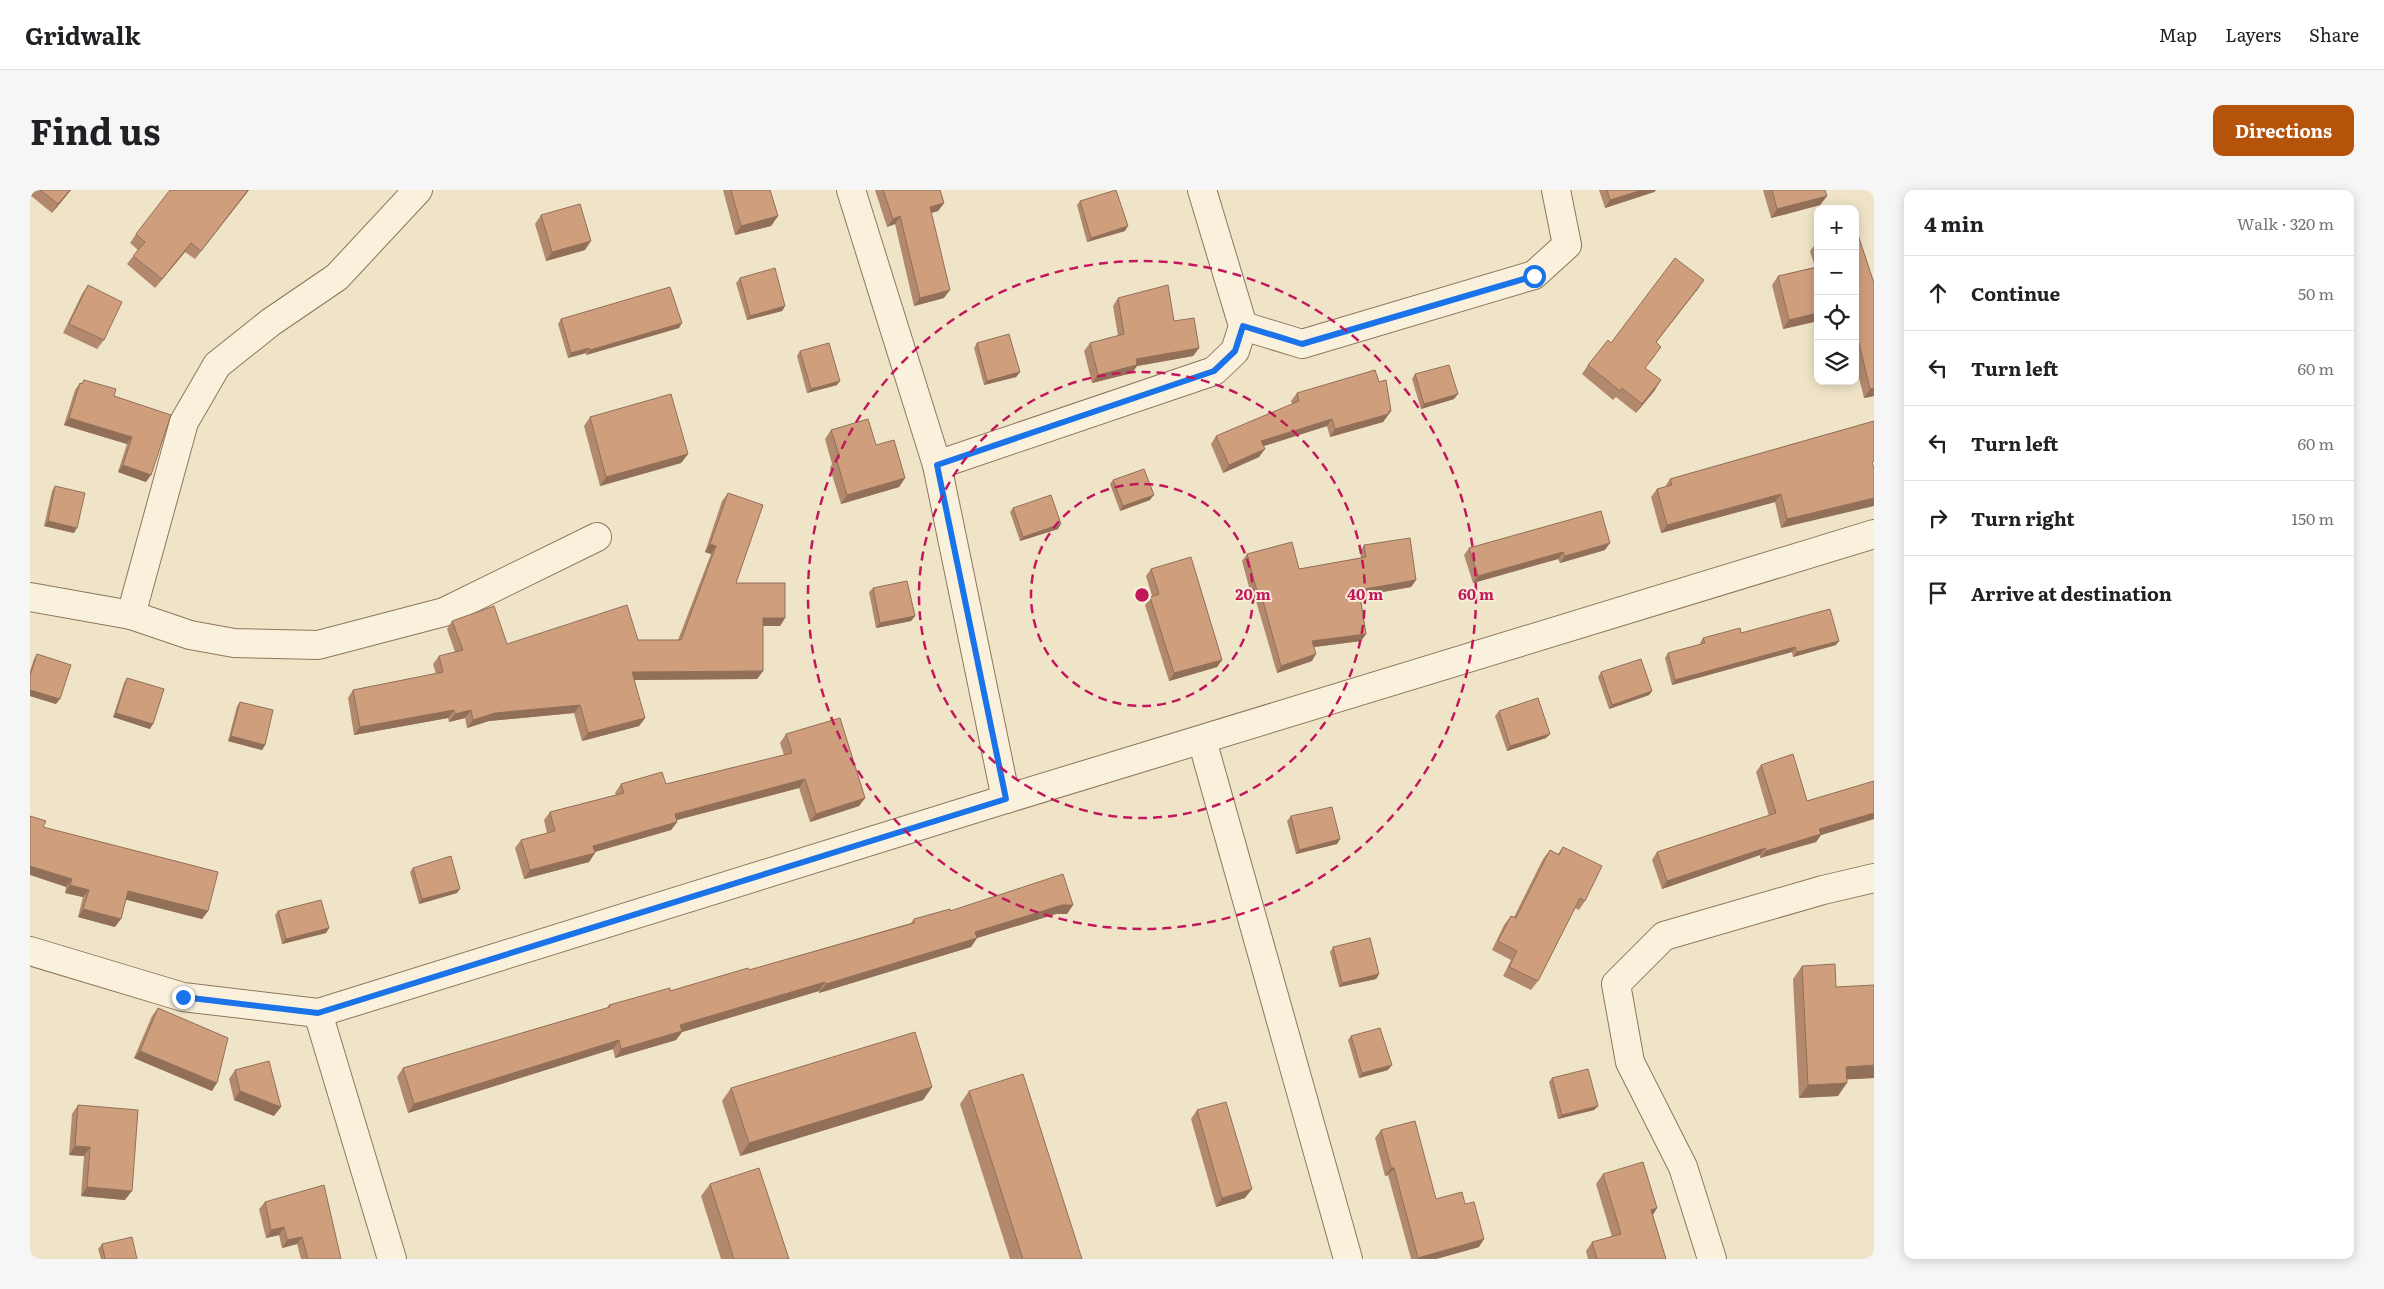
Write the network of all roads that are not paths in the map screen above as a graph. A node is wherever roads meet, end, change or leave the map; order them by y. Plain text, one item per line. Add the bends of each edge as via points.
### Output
1 (418, 190) edge
2 (851, 190) edge
3 (1202, 190) edge
4 (1556, 190) edge
5 (1243, 326) junction
6 (937, 465) junction
7 (1874, 534) edge
8 (597, 537) dead end
9 (30, 597) edge
10 (132, 615) junction
11 (1202, 740) junction
12 (1006, 799) junction
13 (1874, 878) edge
14 (30, 951) edge
15 (318, 1013) junction
16 (392, 1259) edge
17 (1348, 1259) edge
18 (1712, 1259) edge

1 - 10 street via 337,277 271,322 217,366 184,422
2 - 6 street
3 - 5 street
4 - 5 street via 1567,245 1534,276 1302,344
5 - 6 street via 1235,351 1214,371
6 - 12 street
7 - 11 street
8 - 10 street via 444,612 318,645 234,644 190,636
9 - 10 street
11 - 12 street
11 - 17 street
12 - 15 street
13 - 18 street via 1664,936 1616,984 1630,1062 1683,1168
14 - 15 street via 183,997
15 - 16 street

